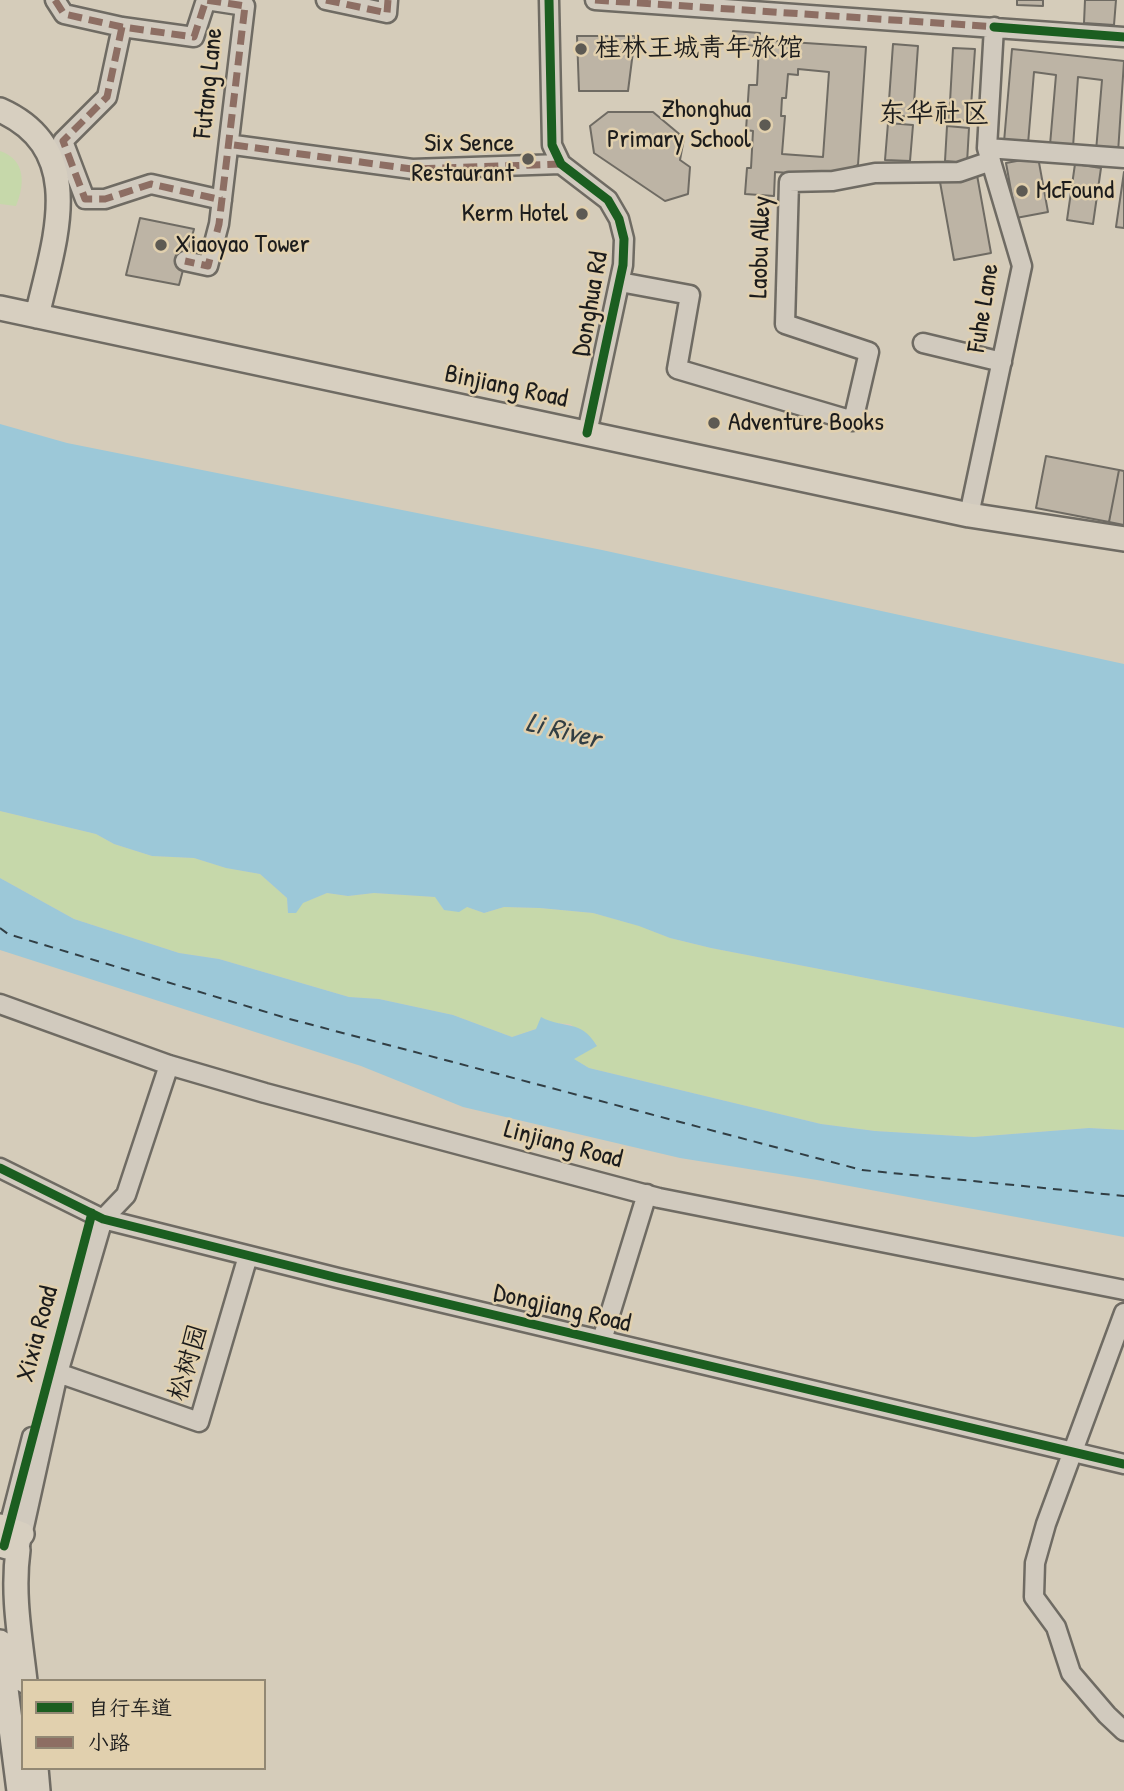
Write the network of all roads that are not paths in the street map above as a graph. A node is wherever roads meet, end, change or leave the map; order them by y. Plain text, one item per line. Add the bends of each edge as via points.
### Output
1 (55, 0) edge
2 (326, 0) edge
3 (388, 0) edge
4 (549, 0) edge
5 (595, 0) edge
6 (245, 3) edge
7 (122, 27) junction
8 (994, 27) junction
9 (1124, 37) edge
10 (0, 110) edge
11 (0, 124) edge
12 (234, 145) dead end
13 (989, 155) junction
14 (1124, 158) edge
15 (561, 164) junction
16 (223, 191) junction
17 (185, 261) dead end
18 (620, 282) junction
19 (0, 308) edge
20 (31, 314) junction
21 (923, 342) dead end
22 (1002, 362) junction
23 (587, 433) junction
24 (970, 515) junction
25 (1124, 540) edge
26 (0, 1004) edge
27 (169, 1065) junction
28 (0, 1168) edge
29 (647, 1194) junction
30 (97, 1216) junction
31 (248, 1256) junction
32 (1124, 1290) edge
33 (1124, 1312) edge
34 (602, 1339) junction
35 (58, 1373) junction
36 (1074, 1452) junction
37 (1124, 1464) edge
38 (7, 1540) edge
39 (0, 1643) edge
40 (25, 1679) edge
41 (1124, 1731) edge
42 (36, 1770) edge
43 (19, 1791) edge
44 (38, 1791) edge

1 - 7 street, Futang Lane via 64,14
2 - 3 street via 387,12
4 - 15 street via 552,145
5 - 8 street
6 - 7 street, Futang Lane via 206,0 194,37
6 - 16 street, Futang Lane
7 - 16 street via 107,97 63,141 85,199 104,200 151,184
8 - 9 street
8 - 13 street, Fuhe Lane
10 - 20 main road via 38,139 48,153 58,185 59,215
11 - 20 main road via 29,148 48,191
12 - 15 street, Futang Lane via 412,169
13 - 14 street
13 - 18 street, Laobu Alley via 959,172 789,181 785,324 869,352 853,422 677,369 690,295
13 - 22 street, Fuhe Lane via 1022,266
15 - 18 street, Donghua Rd via 608,200 619,219 624,239
16 - 17 street, Futang Lane via 208,266
18 - 23 street, Donghua Rd
19 - 20 main road, Binjiang Road
20 - 23 main road, Binjiang Road
21 - 22 street
22 - 24 street, Fuhe Lane
23 - 24 main road, Binjiang Road
24 - 25 main road, Binjiang Road
26 - 27 street, Linjiang Road
27 - 29 street, Linjiang Road
27 - 30 street, Xixia Road via 126,1195
28 - 30 street, Dongjiang Road
29 - 32 street, Linjiang Road
29 - 34 street
30 - 31 street, Dongjiang Road
30 - 35 street
30 - 38 street, Xixia Road
31 - 34 street, Dongjiang Road
31 - 35 street, 松树园 via 199,1422
33 - 36 street
34 - 36 street, Dongjiang Road
35 - 38 street
36 - 37 street, Dongjiang Road
36 - 41 street via 1035,1563 1034,1597 1056,1628 1071,1673
38 - 40 main road via 15,1570
39 - 43 main road
42 - 44 main road

